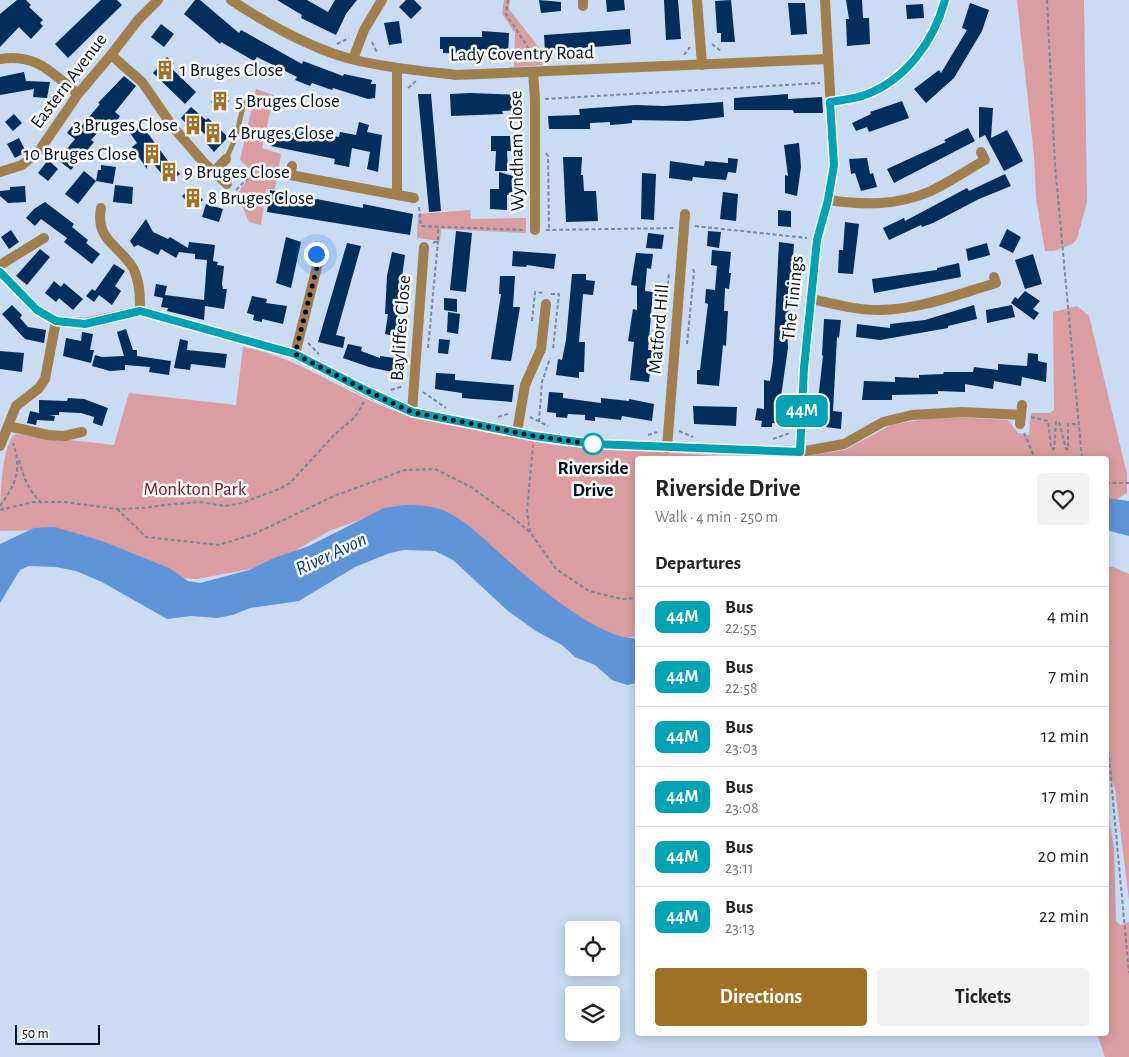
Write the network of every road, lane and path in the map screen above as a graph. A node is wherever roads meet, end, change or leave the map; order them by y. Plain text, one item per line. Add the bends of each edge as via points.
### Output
1 (158, 0) edge
2 (231, 0) edge
3 (382, 0) edge
4 (508, 0) edge
5 (697, 0) edge
6 (825, 0) edge
7 (945, 0) edge
8 (1047, 0) edge
9 (364, 30) junction
10 (700, 33) junction
11 (327, 50) junction
12 (111, 55) junction
13 (0, 59) edge
14 (353, 59) junction
15 (828, 59) junction
16 (735, 63) junction
17 (383, 65) junction
18 (702, 65) junction
19 (674, 66) junction
20 (397, 68) junction
21 (426, 71) junction
22 (533, 72) junction
23 (544, 72) junction
24 (829, 82) junction
25 (78, 94) junction
26 (396, 94) junction
27 (536, 99) junction
28 (244, 102) dead end
29 (830, 102) junction
30 (226, 159) joint
31 (985, 160) dead end
32 (291, 170) joint
33 (0, 172) edge
34 (214, 172) junction
35 (227, 184) joint
36 (397, 194) junction
37 (414, 198) joint
38 (828, 200) junction
39 (102, 208) dead end
40 (686, 214) dead end
41 (438, 227) junction
42 (684, 227) junction
43 (535, 230) junction
44 (44, 238) dead end
45 (817, 240) junction
46 (438, 241) junction
47 (424, 247) joint
48 (320, 255) dead end
49 (0, 265) edge
50 (0, 272) edge
51 (996, 283) dead end
52 (810, 299) junction
53 (546, 304) dead end
54 (140, 311) junction
55 (56, 321) junction
56 (295, 354) junction
57 (428, 355) dead end
58 (425, 383) dead end
59 (414, 386) junction
60 (384, 390) dead end
61 (369, 392) junction
62 (424, 393) junction
63 (449, 410) dead end
64 (412, 412) junction
65 (520, 413) junction
66 (1021, 415) junction
67 (492, 419) dead end
68 (1077, 424) junction
69 (8, 426) junction
70 (552, 428) dead end
71 (668, 429) junction
72 (800, 431) junction
73 (82, 432) dead end
74 (517, 432) junction
75 (534, 436) junction
76 (640, 437) dead end
77 (700, 440) dead end
78 (772, 440) dead end
79 (0, 446) edge
80 (667, 448) junction
81 (800, 452) junction
82 (1034, 456) edge
83 (1082, 456) edge
84 (19, 459) junction
85 (1109, 483) edge
86 (1129, 483) edge
87 (42, 503) junction
88 (0, 506) edge
89 (117, 509) junction
90 (0, 510) edge
91 (530, 532) junction
92 (635, 598) edge
93 (1109, 757) edge
94 (1129, 974) edge

1 - 12 street, Eastern Avenue
2 - 11 street, Lady Coventry Road via 274,26
3 - 9 street
4 - 23 path via 506,14
5 - 10 street
6 - 15 street, The Tinings
7 - 29 street via 926,44 900,74 864,95
8 - 68 path via 1055,165
9 - 11 path
9 - 14 street
9 - 17 path
10 - 16 path
10 - 18 street
10 - 19 path
11 - 14 street, Lady Coventry Road
12 - 25 street, Eastern Avenue
12 - 34 street via 142,82 173,127
13 - 25 street via 31,60
14 - 17 street, Lady Coventry Road
15 - 16 street, Lady Coventry Road
15 - 24 street, The Tinings
16 - 18 street, Lady Coventry Road
17 - 20 street, Lady Coventry Road
18 - 19 street, Lady Coventry Road
19 - 23 street, Lady Coventry Road
20 - 21 street, Lady Coventry Road
20 - 26 street
21 - 22 street, Lady Coventry Road via 456,75
21 - 26 path via 402,94
22 - 23 street, Lady Coventry Road
22 - 27 street, Wyndham Close
24 - 27 path
24 - 29 street, The Tinings
25 - 33 street, Eastern Avenue via 39,151 22,165
26 - 36 street
27 - 43 street, Wyndham Close
28 - 30 lane via 236,137
29 - 38 street, The Tinings via 834,165
30 - 34 street
31 - 38 street via 931,191 896,202 865,205
32 - 35 path via 280,173 279,179 255,174 235,191
32 - 36 street
34 - 35 street
36 - 37 street
37 - 41 path via 419,205 421,226
38 - 45 street, The Tinings
39 - 54 street via 99,219 105,236 137,277
40 - 42 street, Matford Hill
41 - 43 path
41 - 46 path
42 - 43 path
42 - 45 path
42 - 71 street, Matford Hill
44 - 49 street
45 - 52 street, The Tinings
46 - 47 path
46 - 57 path
47 - 59 street, Bayliffes Close
48 - 56 street
50 - 55 street via 37,310
51 - 52 street via 925,304 891,310 860,309
52 - 72 street, The Tinings
53 - 65 street via 541,349 525,384
54 - 55 street via 85,324
54 - 56 street
55 - 69 street via 45,379 16,406
56 - 61 street
58 - 62 path
59 - 60 path
59 - 62 path
59 - 64 street, Bayliffes Close
61 - 64 street
61 - 89 path via 355,417 334,434 299,475 279,489 225,506 198,502
62 - 63 path
64 - 74 street
65 - 67 path
65 - 70 path
65 - 74 street
66 - 68 path via 1048,421 1051,448 1054,449 1056,422 1059,422 1066,449 1068,424
66 - 81 street via 912,414 883,422 844,444
66 - 82 path
68 - 83 path
69 - 73 street via 48,435
69 - 79 street
69 - 84 path
71 - 76 path
71 - 77 path
71 - 80 street, Matford Hill
72 - 78 path
72 - 81 street, The Tinings
74 - 75 street
75 - 80 street via 594,444
75 - 91 path via 527,511
80 - 81 street
84 - 87 path via 32,495
84 - 88 path via 14,487
85 - 86 path
87 - 89 path via 65,502
87 - 90 path
89 - 91 path via 146,537 219,545 254,534 334,496 405,470 434,469 471,487
91 - 92 path via 556,569 589,591 622,599
93 - 94 path

